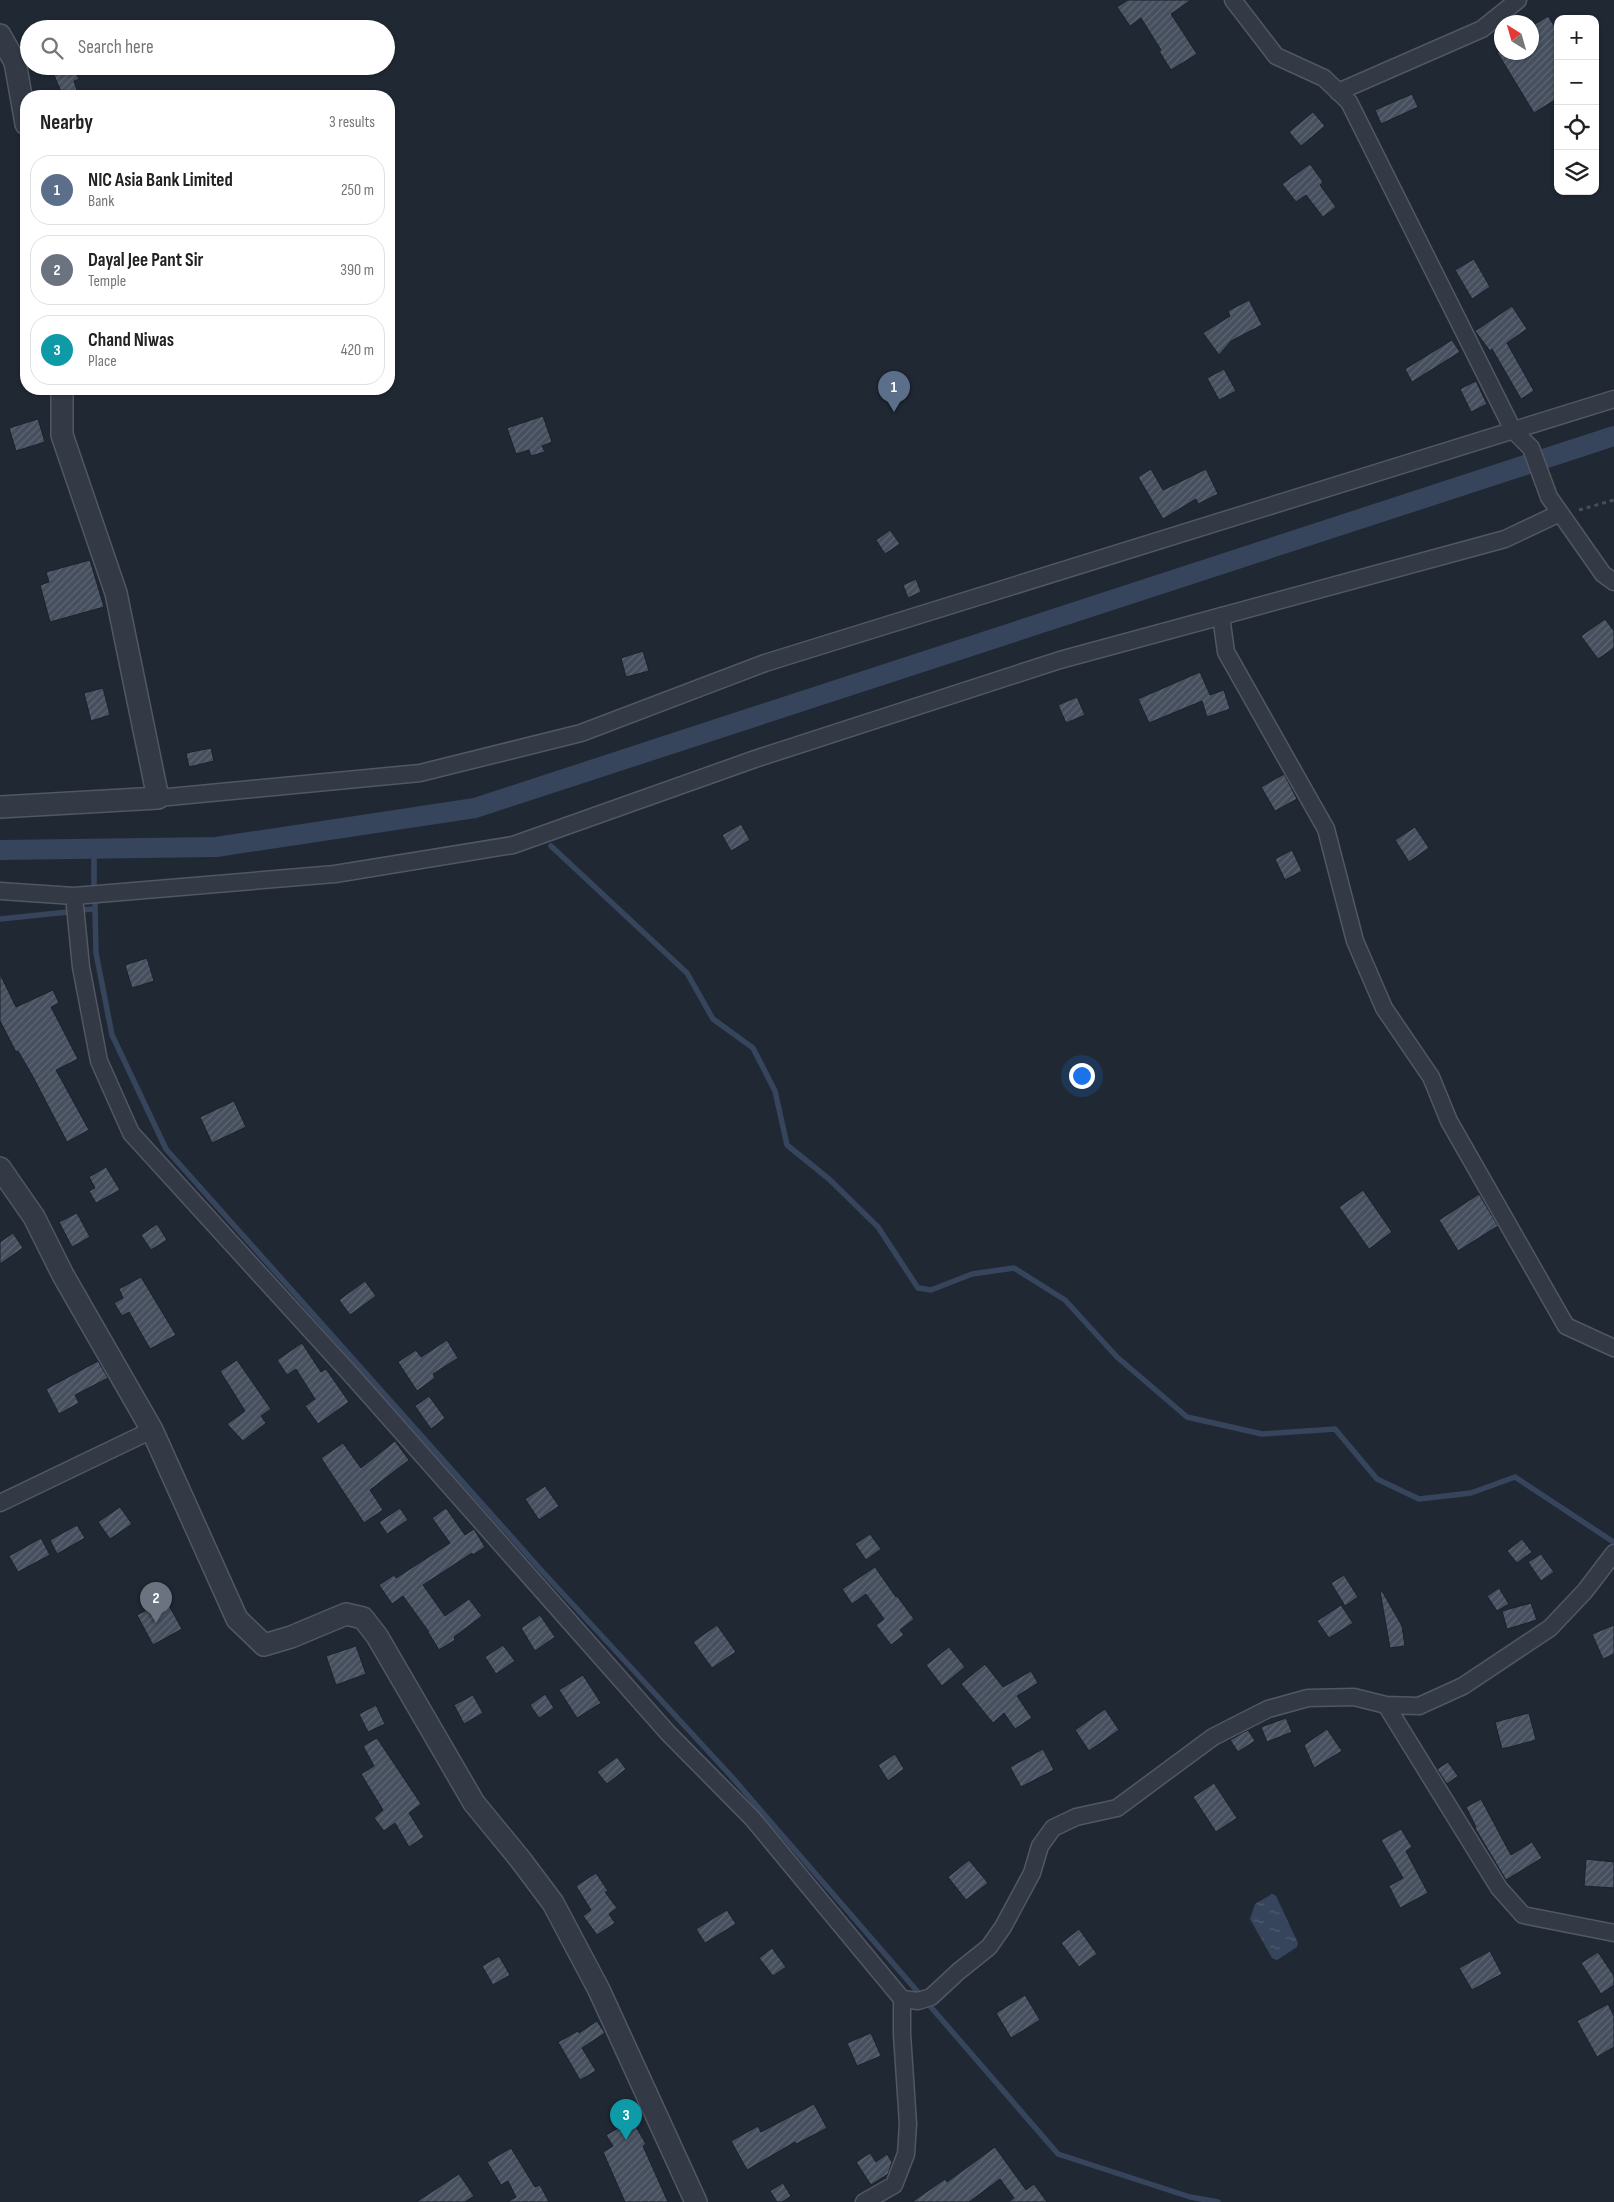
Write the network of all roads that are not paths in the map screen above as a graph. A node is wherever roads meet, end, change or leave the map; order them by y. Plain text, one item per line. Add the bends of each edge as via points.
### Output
1 (1234, 0) edge
2 (1518, 0) edge
3 (0, 35) edge
4 (20, 90) edge
5 (1338, 92) junction
6 (62, 395) edge
7 (1614, 399) edge
8 (1513, 430) junction
9 (1560, 513) junction
10 (1614, 582) edge
11 (1221, 616) junction
12 (158, 798) junction
13 (0, 806) edge
14 (0, 891) edge
15 (74, 896) junction
16 (0, 1168) edge
17 (1614, 1348) edge
18 (152, 1430) junction
19 (0, 1502) edge
20 (1614, 1553) edge
21 (1386, 1704) junction
22 (1614, 1933) edge
23 (917, 1999) junction
24 (696, 2202) edge
25 (864, 2202) edge

1 - 5 street via 1276,56 1324,78
2 - 5 street via 1482,29
3 - 4 street via 15,62
5 - 8 street via 1349,102
6 - 12 street via 62,435 116,593
7 - 8 street
8 - 9 street via 1531,448 1549,497
8 - 12 street via 765,664 581,733 420,773
9 - 10 street via 1603,574
9 - 11 street via 1505,539
11 - 15 street via 1060,660 755,759 513,845 335,874
11 - 17 street via 1226,652 1326,829 1355,941 1384,1008 1431,1077 1449,1121 1566,1326
12 - 13 street
14 - 15 street
15 - 23 street via 81,967 99,1061 131,1133 355,1379 668,1733 752,1818
16 - 18 street via 34,1217 63,1276
18 - 19 street
18 - 24 street via 237,1618 264,1645 346,1614 363,1618 377,1636 474,1803 553,1903 599,1990
20 - 21 street via 1585,1591 1550,1628 1501,1662 1463,1686 1419,1706
21 - 22 street via 1499,1888 1523,1916
21 - 23 street via 1354,1697 1308,1698 1268,1709 1213,1737 1117,1808 1076,1817 1053,1828 1040,1846 1032,1873 989,1947
23 - 25 street via 902,2034 908,2124 906,2154 894,2185

